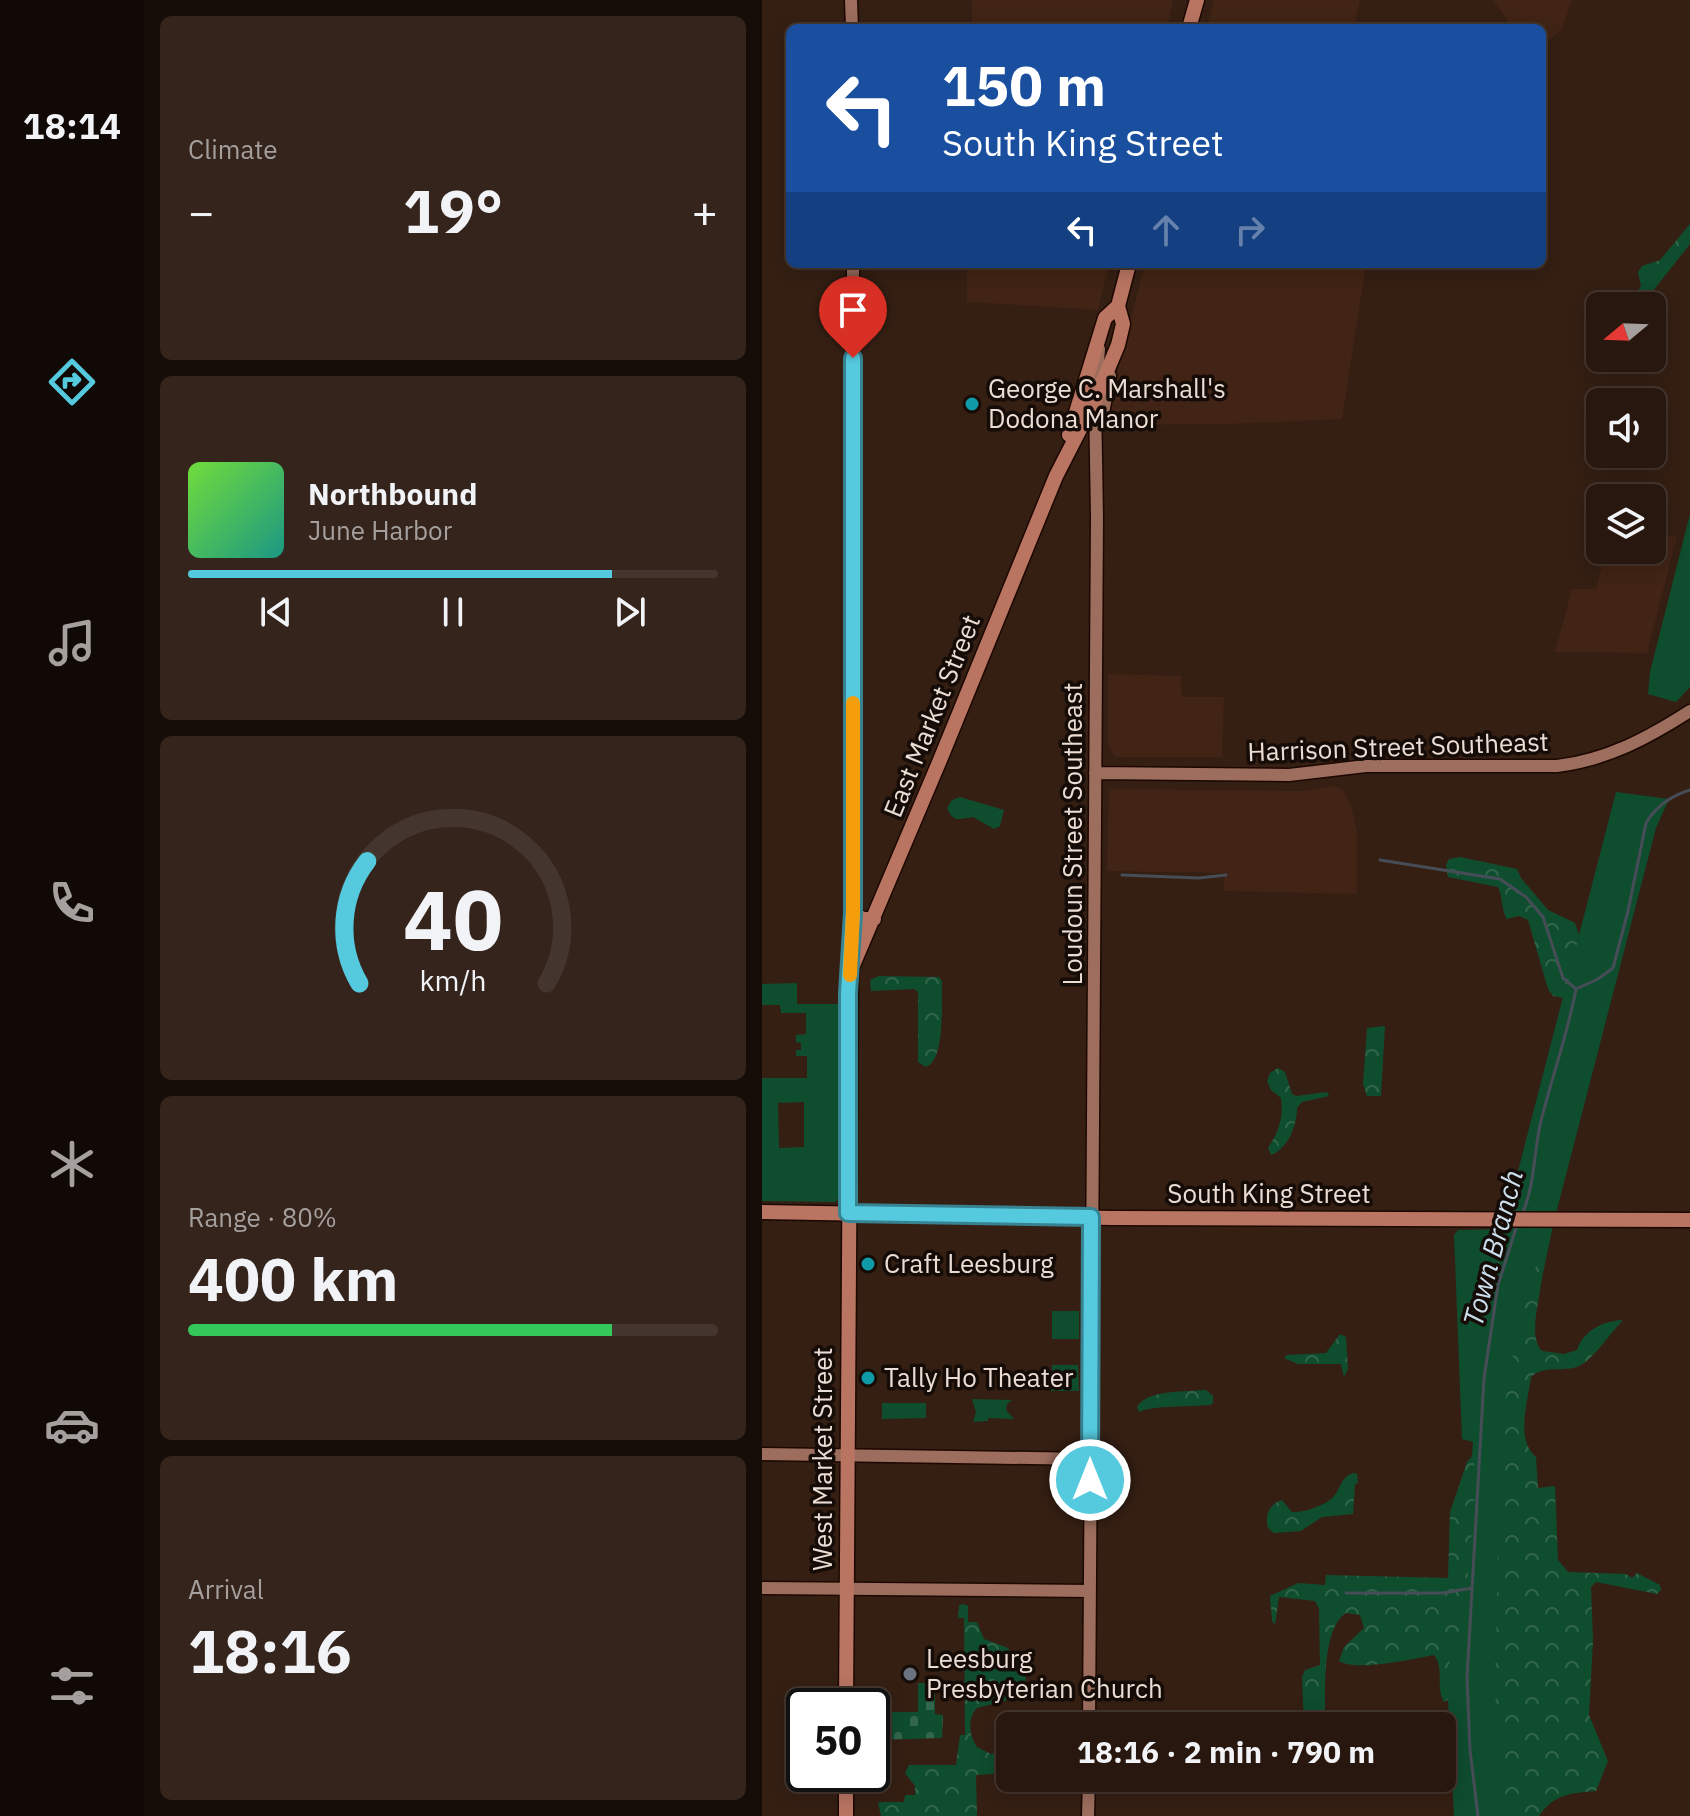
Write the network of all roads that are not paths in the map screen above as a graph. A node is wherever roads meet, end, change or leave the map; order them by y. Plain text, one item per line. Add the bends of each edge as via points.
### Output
1 (851, 0) edge
2 (1197, 0) edge
3 (852, 24) edge
4 (1190, 24) edge
5 (853, 268) edge
6 (1128, 268) edge
7 (1118, 306) junction
8 (1100, 338) junction
9 (1118, 345) junction
10 (1095, 400) junction
11 (1097, 451) junction
12 (1056, 476) junction
13 (1690, 711) edge
14 (1095, 773) junction
15 (853, 913) junction
16 (874, 919) junction
17 (851, 970) junction
18 (762, 1212) edge
19 (848, 1213) junction
20 (1091, 1217) junction
21 (1690, 1220) edge
22 (762, 1454) edge
23 (847, 1454) junction
24 (1090, 1459) junction
25 (762, 1588) edge
26 (847, 1589) junction
27 (1090, 1591) junction
28 (846, 1688) edge
29 (1089, 1712) edge
30 (846, 1792) edge
31 (1089, 1792) edge
32 (846, 1816) edge
33 (1088, 1816) edge

1 - 3 street
2 - 4 main road
5 - 15 street
6 - 7 main road, East Market Street
7 - 8 main road, East Market Street via 1105,318
7 - 9 main road, East Market Street via 1123,324
8 - 10 street, Loudoun Street Southeast
8 - 12 main road, East Market Street
9 - 10 main road, East Market Street
9 - 11 street, Loudoun Street Southeast
10 - 11 street, Loudoun Street Southeast
10 - 12 main road, East Market Street
11 - 14 street, Loudoun Street Southeast
12 - 16 main road, East Market Street
13 - 14 street, Harrison Street Southeast via 1617,752 1557,766 1366,766 1289,775
14 - 20 street, Loudoun Street Southeast
15 - 16 main road
15 - 17 street
16 - 17 main road, East Market Street
17 - 19 main road, East Market Street
18 - 19 main road, South King Street
19 - 20 main road, South King Street
19 - 23 main road, West Market Street
20 - 21 main road, South King Street
20 - 24 street, Loudoun Street Southeast
22 - 23 street
23 - 24 street
23 - 26 main road, West Market Street
24 - 27 street, Loudoun Street Southeast
25 - 26 street
26 - 27 street
26 - 28 main road, West Market Street
27 - 29 street, Loudoun Street Southeast
30 - 32 main road
31 - 33 street

